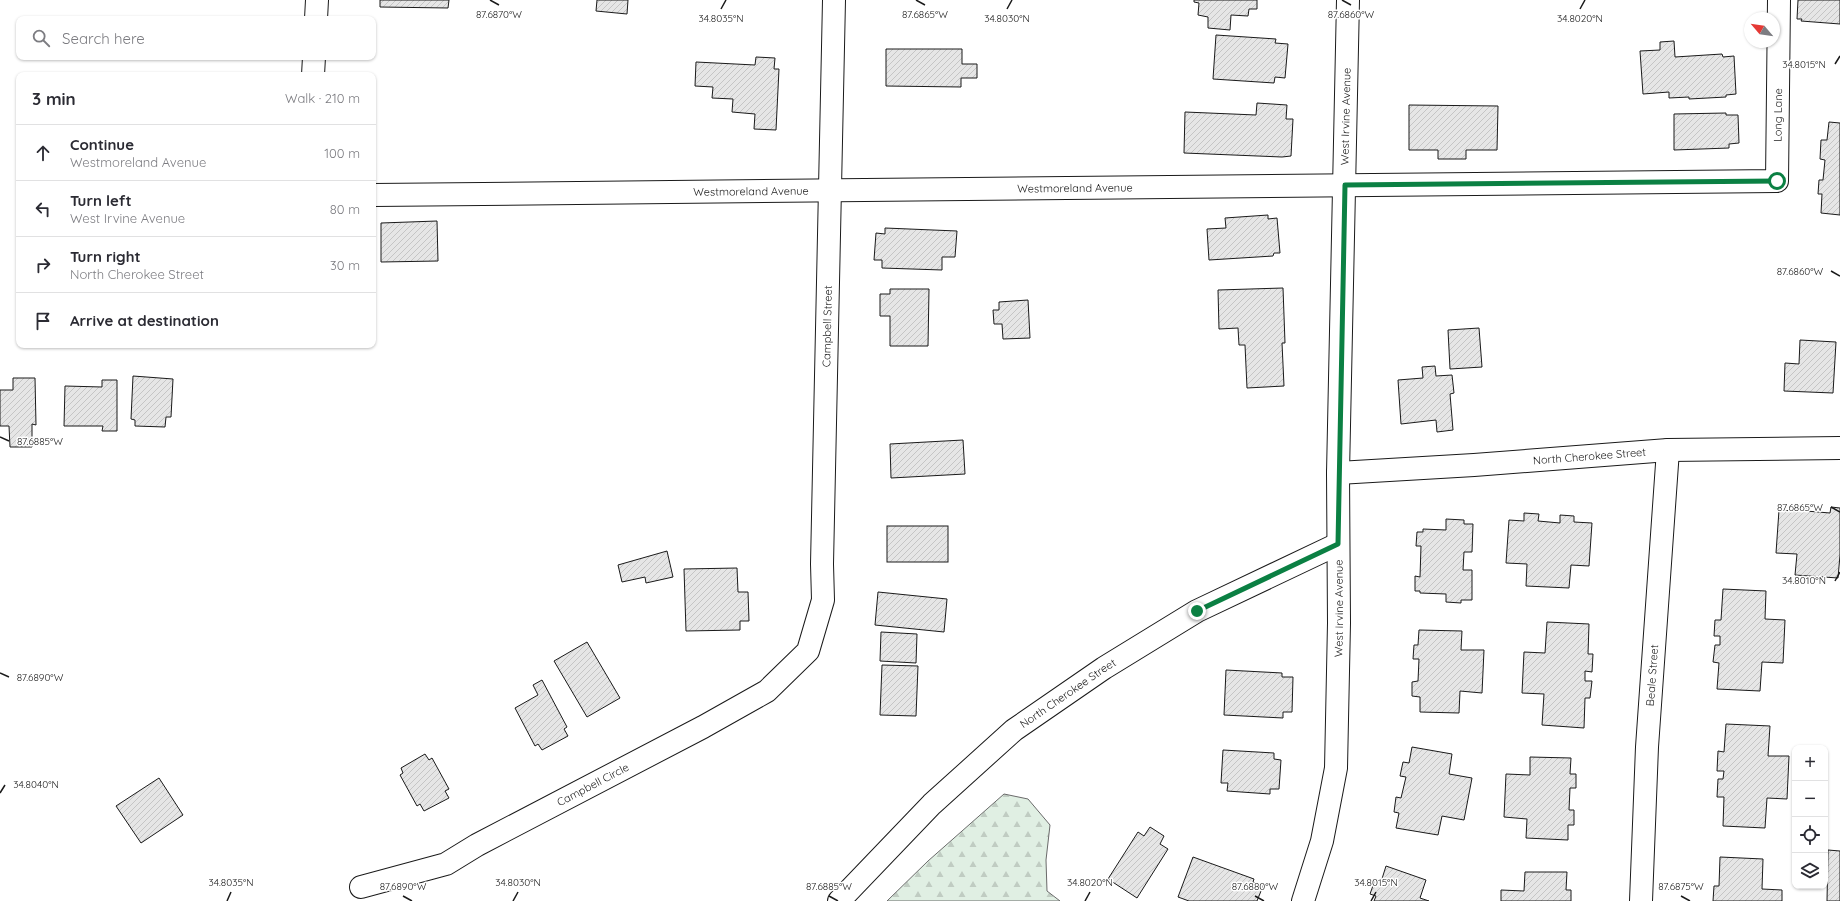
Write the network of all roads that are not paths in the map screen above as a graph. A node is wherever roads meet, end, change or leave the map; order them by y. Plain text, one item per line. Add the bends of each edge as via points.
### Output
1 (317, 0) edge
2 (834, 0) edge
3 (1348, 0) edge
4 (1779, 0) edge
5 (316, 16) edge
6 (314, 60) edge
7 (313, 72) edge
8 (1777, 181) joint
9 (1345, 185) junction
10 (830, 190) junction
11 (376, 195) edge
12 (1840, 448) edge
13 (1668, 450) junction
14 (1338, 473) junction
15 (1338, 544) junction
16 (808, 651) joint
17 (361, 888) dead end
18 (839, 901) edge
19 (1303, 901) edge
20 (1641, 901) edge

1 - 5 street
2 - 10 street, Campbell Street
3 - 9 street, West Irvine Avenue
4 - 8 street, Long Lane
6 - 7 street
8 - 9 street, Westmoreland Avenue
9 - 10 street, Westmoreland Avenue
9 - 14 street, West Irvine Avenue
10 - 11 street, Westmoreland Avenue
10 - 16 street, Campbell Street via 823,600
12 - 13 street, North Cherokee Street
13 - 14 street, North Cherokee Street
13 - 20 street, Beale Street via 1647,747
14 - 15 street, West Irvine Avenue
15 - 18 street, North Cherokee Street via 1197,611 1104,668 1014,730 932,804
15 - 19 street, West Irvine Avenue via 1336,768 1322,841
16 - 17 street, Campbell Circle via 767,692 477,845 446,864

